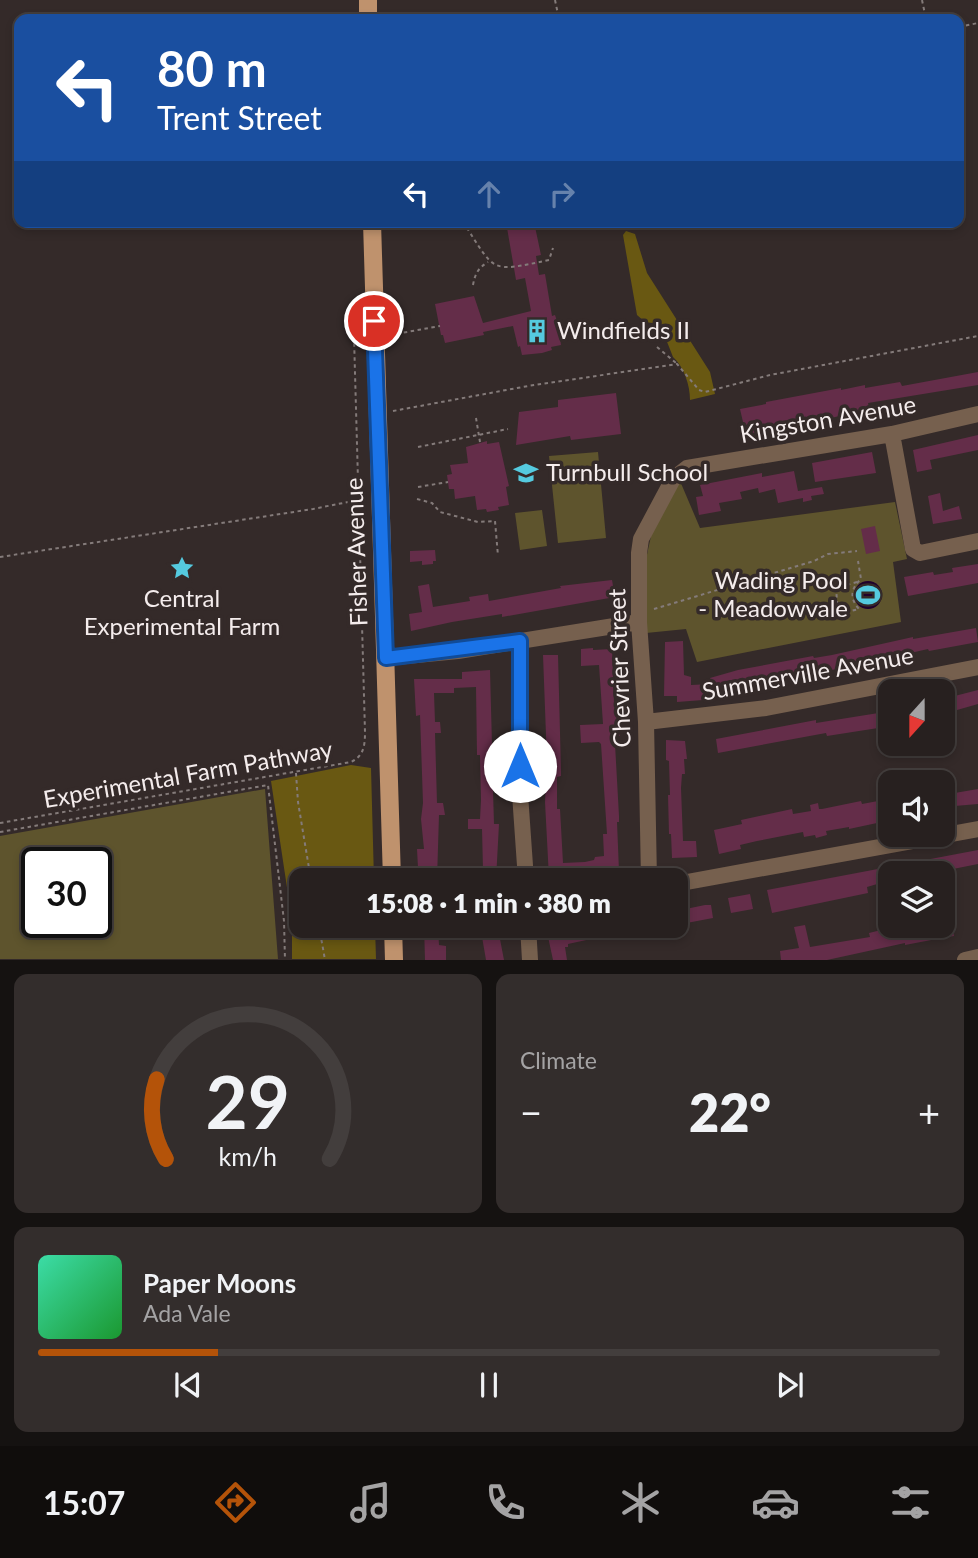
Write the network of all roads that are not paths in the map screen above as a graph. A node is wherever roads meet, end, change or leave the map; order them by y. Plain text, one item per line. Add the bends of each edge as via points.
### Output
1 (372, 228) edge
2 (978, 414) edge
3 (892, 434) junction
4 (687, 469) joint
5 (978, 541) edge
6 (639, 618) junction
7 (520, 641) junction
8 (386, 658) junction
9 (978, 667) edge
10 (646, 722) junction
11 (978, 829) edge
12 (392, 868) edge
13 (525, 868) edge
14 (649, 868) edge
15 (688, 882) edge
16 (393, 938) edge
17 (529, 938) edge
18 (978, 957) edge
19 (394, 960) edge
20 (530, 960) edge
21 (965, 960) edge

1 - 8 main road, Fisher Avenue
2 - 3 street, Kingston Avenue
3 - 4 street, Kingston Avenue
3 - 5 street via 913,548 920,553
4 - 6 street, Chevrier Street via 673,479 641,539
6 - 7 street
6 - 10 street, Chevrier Street
7 - 8 street
7 - 13 street
8 - 12 main road, Fisher Avenue
9 - 10 street, Summerville Avenue via 766,708
10 - 14 street, Chevrier Street
11 - 15 street
16 - 19 main road
17 - 20 street
18 - 21 street

